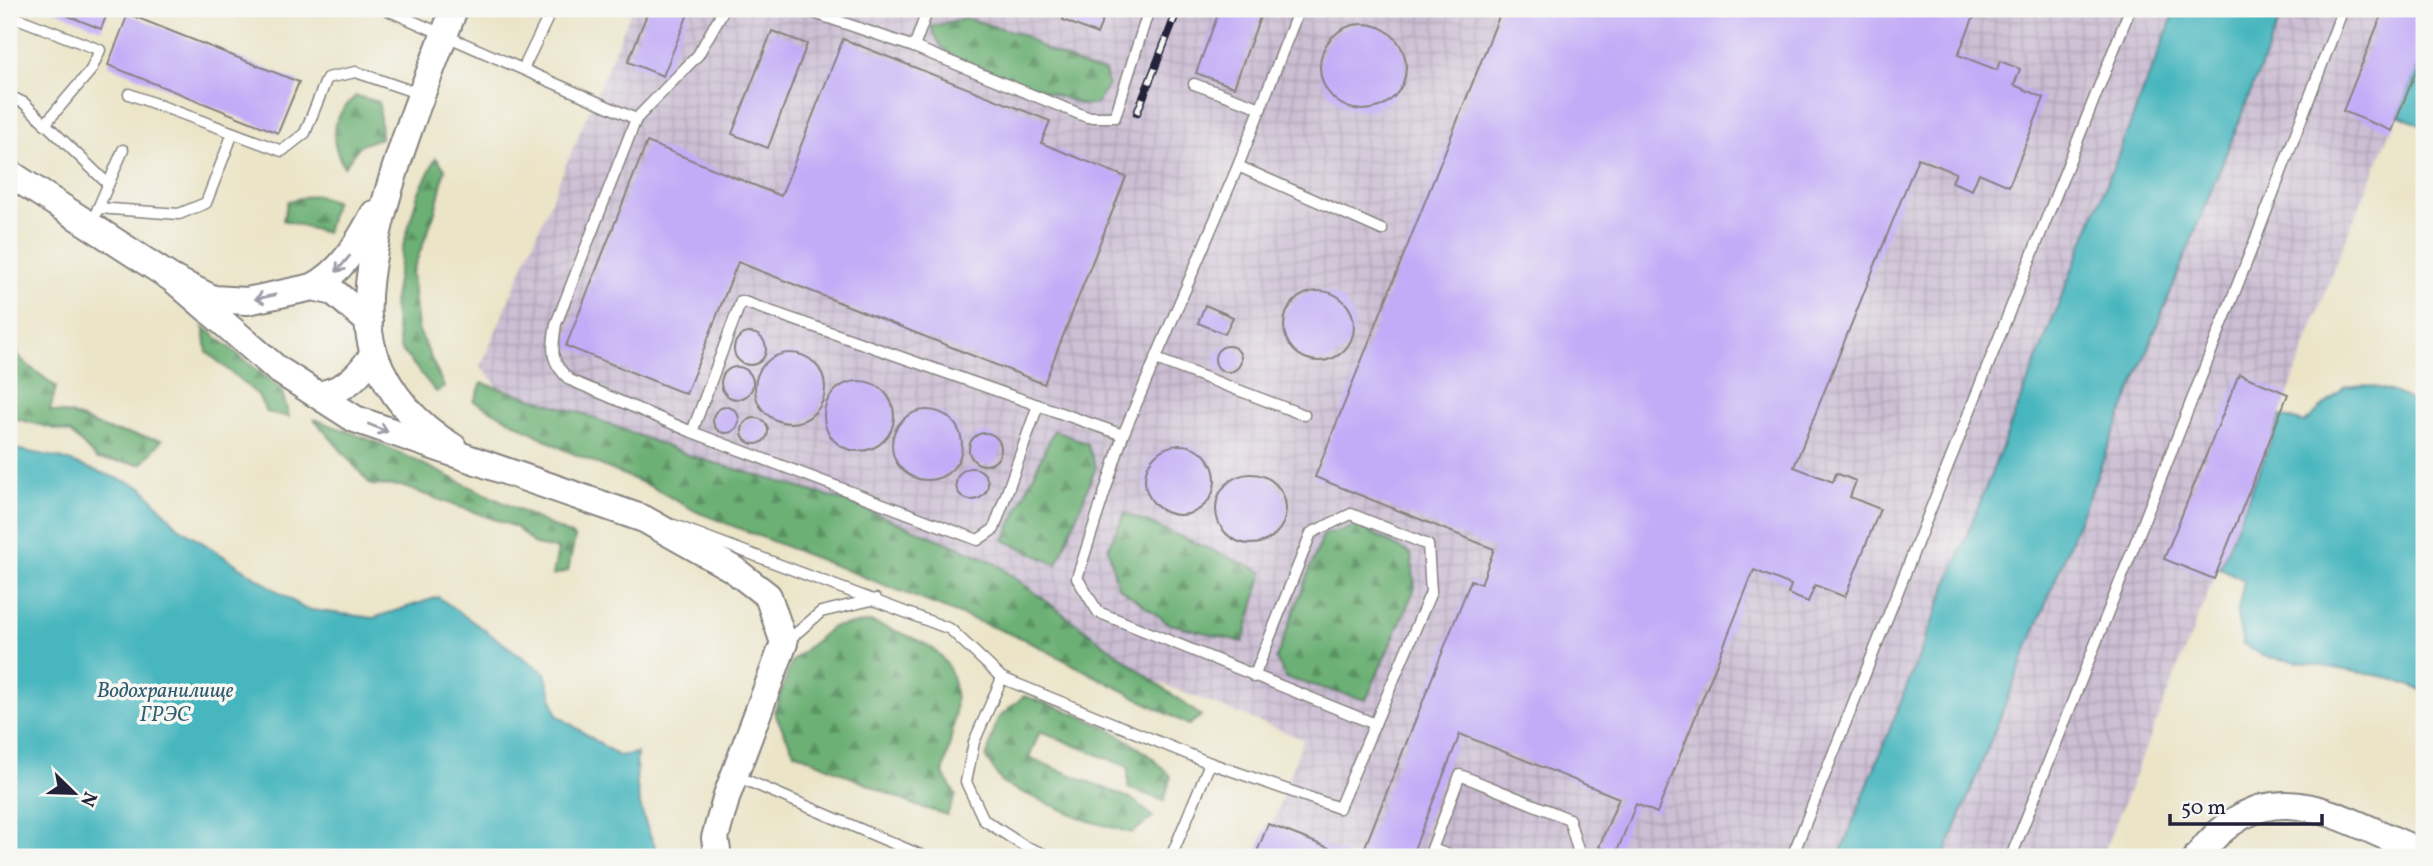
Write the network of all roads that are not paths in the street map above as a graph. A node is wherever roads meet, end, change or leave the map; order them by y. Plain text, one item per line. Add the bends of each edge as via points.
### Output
1 (385, 9) edge
2 (454, 9) edge
3 (552, 9) edge
4 (724, 9) edge
5 (803, 9) edge
6 (928, 9) edge
7 (1149, 9) edge
8 (1299, 9) edge
9 (2130, 9) edge
10 (2343, 9) edge
11 (9, 15) edge
12 (445, 34) junction
13 (914, 47) junction
14 (524, 67) junction
15 (1194, 84) dead end
16 (130, 94) dead end
17 (422, 95) junction
18 (9, 96) edge
19 (1261, 108) junction
20 (636, 119) junction
21 (45, 124) junction
22 (233, 133) junction
23 (123, 150) dead end
24 (1238, 166) junction
25 (9, 173) edge
26 (108, 184) junction
27 (388, 188) junction
28 (94, 217) junction
29 (1382, 230) dead end
30 (173, 279) junction
31 (313, 287) junction
32 (369, 322) junction
33 (374, 354) junction
34 (1156, 359) junction
35 (318, 395) junction
36 (1038, 405) junction
37 (1304, 415) dead end
38 (692, 432) junction
39 (1123, 435) junction
40 (484, 466) junction
41 (644, 519) junction
42 (877, 599) junction
43 (784, 643) junction
44 (1254, 677) junction
45 (1002, 678) junction
46 (1375, 724) junction
47 (1210, 763) junction
48 (734, 775) junction
49 (2412, 848) edge
50 (718, 857) edge
51 (925, 857) edge
52 (1051, 857) edge
53 (1171, 857) edge
54 (1454, 857) edge
55 (1580, 857) edge
56 (1792, 857) edge
57 (2011, 857) edge
58 (2197, 857) edge

1 - 12 lane
2 - 12 street
3 - 14 lane
4 - 20 lane via 698,55
5 - 13 lane
6 - 13 lane
7 - 13 lane via 1115,117 1087,117
8 - 19 lane
9 - 56 lane
10 - 57 lane
11 - 21 lane via 100,50 91,70
12 - 14 lane
12 - 17 street
14 - 20 lane
15 - 19 lane
16 - 22 lane
17 - 22 lane via 356,72 327,78 305,133 282,151
17 - 27 street
18 - 21 lane via 24,103
19 - 24 lane
20 - 38 lane via 556,324 552,350 556,368 570,380
21 - 26 lane
22 - 28 lane via 206,203 179,214
23 - 26 lane
24 - 29 lane
24 - 34 lane
25 - 28 street
26 - 28 lane
27 -> 31 street via 354,251 332,276
27 - 32 street via 370,282
28 - 30 street
31 -> 30 street via 247,301 214,299
30 - 35 street via 277,369
31 - 32 street via 334,292
32 - 33 street
33 - 35 street via 339,391
33 - 40 street via 391,389 412,415
34 - 37 lane
34 - 39 lane
35 -> 40 street via 355,419
36 - 38 lane via 741,301
36 - 38 lane via 994,529 978,540
36 - 39 lane
39 - 44 lane via 1077,578 1098,612
40 - 41 street
41 - 42 lane via 688,528
41 - 43 street via 733,569 768,596
42 - 43 lane via 821,611
42 - 45 lane via 950,629
43 - 48 street
44 - 46 lane
44 - 46 lane via 1311,533 1351,514 1428,545 1431,592
45 - 47 lane
45 - 52 lane via 974,742 966,782 984,820
46 - 47 lane via 1339,808
47 - 53 lane
48 - 50 street via 715,838
48 - 51 lane
49 - 58 street via 2325,810 2291,803 2262,808 2235,822
54 - 55 lane via 1432,849 1460,775 1569,819

